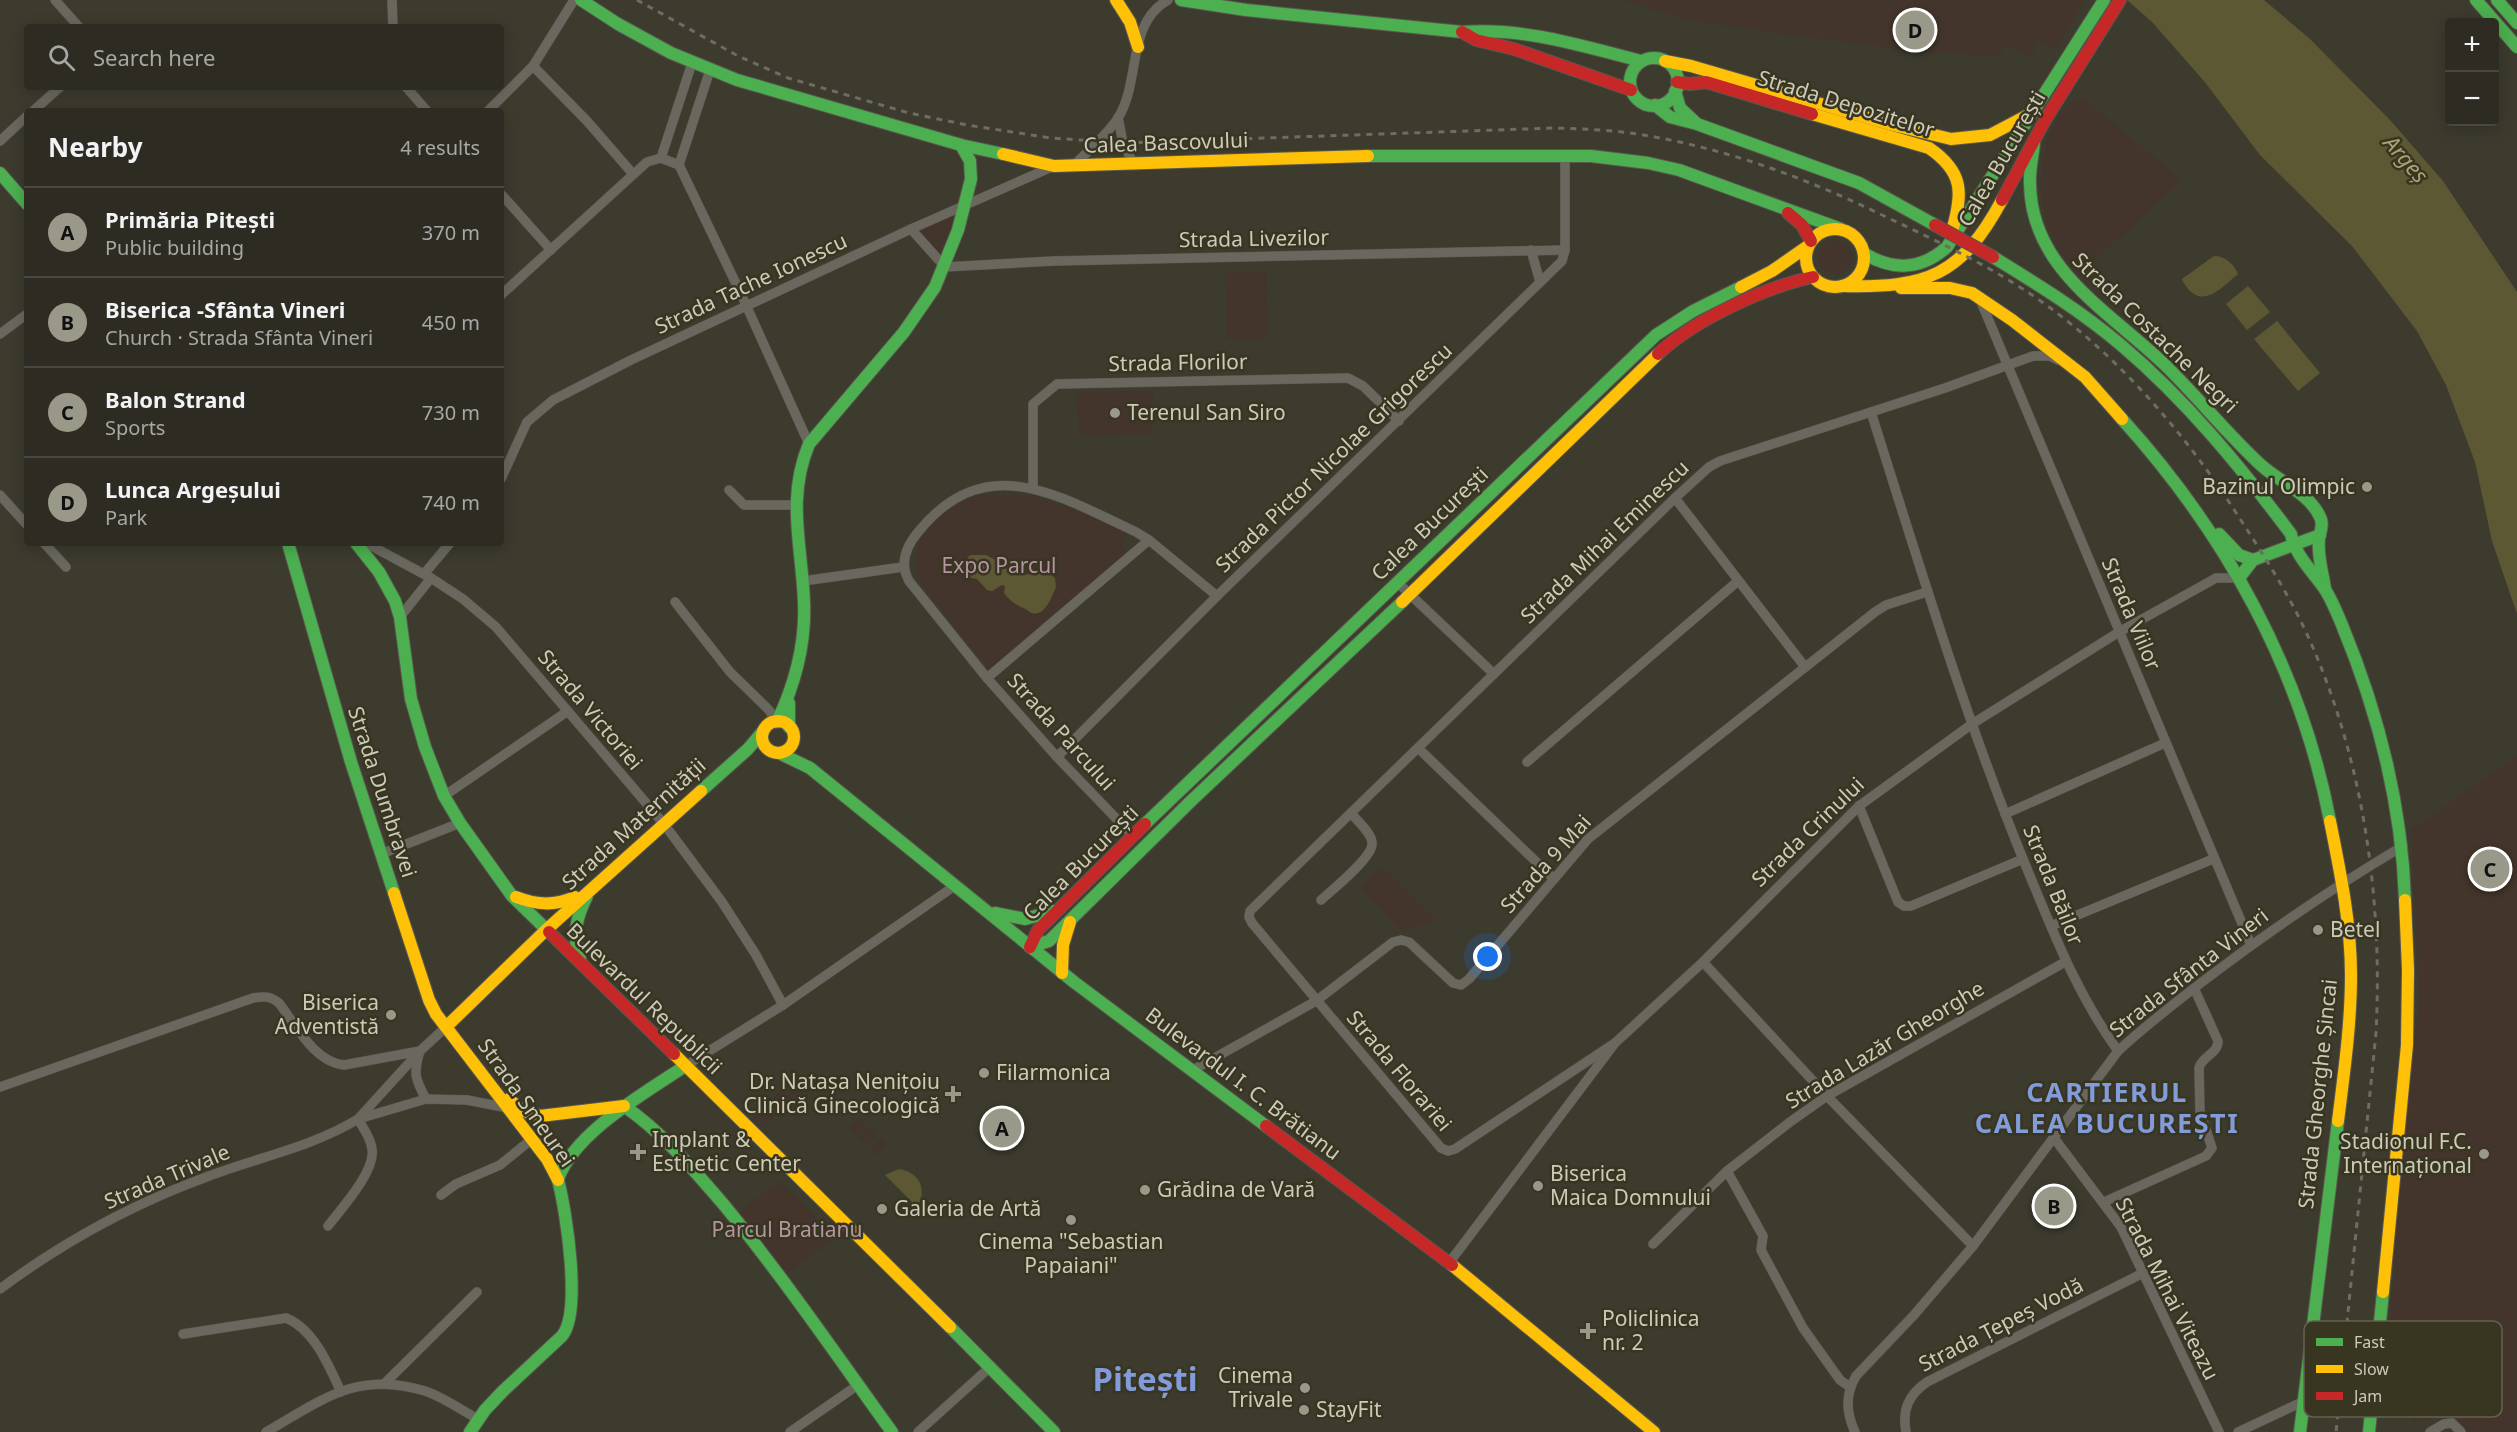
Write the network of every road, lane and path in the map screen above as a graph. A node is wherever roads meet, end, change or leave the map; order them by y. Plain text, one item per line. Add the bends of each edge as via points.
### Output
1 (56, 0) edge
2 (392, 0) edge
3 (574, 0) edge
4 (581, 0) edge
5 (1116, 0) edge
6 (1167, 0) edge
7 (1181, 0) edge
8 (2103, 0) edge
9 (2120, 0) edge
10 (2476, 0) edge
11 (2497, 0) edge
12 (2517, 23) edge
13 (76, 24) edge
14 (393, 24) edge
15 (1462, 32) junction
16 (1138, 47) junction
17 (2517, 47) edge
18 (1641, 61) junction
19 (1665, 61) junction
20 (692, 63) junction
21 (533, 66) junction
22 (710, 70) junction
23 (1676, 86) junction
24 (57, 90) edge
25 (409, 90) edge
26 (1631, 90) junction
27 (1655, 105) junction
28 (36, 108) edge
29 (424, 108) edge
30 (491, 108) edge
31 (2032, 113) junction
32 (1118, 117) junction
33 (24, 120) edge
34 (1696, 124) junction
35 (2035, 138) junction
36 (0, 141) edge
37 (961, 145) junction
38 (1565, 155) junction
39 (661, 158) junction
40 (680, 165) junction
41 (1134, 165) junction
42 (1054, 166) junction
43 (1073, 166) junction
44 (0, 173) edge
45 (633, 174) junction
46 (504, 197) edge
47 (24, 201) edge
48 (965, 205) junction
49 (1776, 206) junction
50 (911, 229) junction
51 (1841, 229) junction
52 (1809, 243) junction
53 (1947, 247) junction
54 (551, 250) junction
55 (1532, 250) junction
56 (1565, 250) junction
57 (1864, 254) junction
58 (945, 267) junction
59 (1813, 277) junction
60 (1540, 282) junction
61 (1843, 286) junction
62 (1884, 287) junction
63 (504, 292) edge
64 (1979, 297) junction
65 (747, 306) junction
66 (24, 316) edge
67 (0, 334) edge
68 (2008, 366) junction
69 (2073, 367) junction
70 (1870, 412) junction
71 (1399, 422) junction
72 (808, 444) junction
73 (2225, 447) junction
74 (504, 472) edge
75 (2269, 473) junction
76 (1033, 488) junction
77 (729, 490) dead end
78 (0, 495) edge
79 (1675, 498) junction
80 (795, 506) junction
81 (24, 522) edge
82 (2208, 527) junction
83 (2320, 535) junction
84 (1149, 540) junction
85 (2293, 544) junction
86 (47, 546) edge
87 (289, 546) edge
88 (358, 546) edge
89 (372, 546) edge
90 (448, 546) edge
91 (2253, 560) junction
92 (66, 567) dead end
93 (903, 567) junction
94 (428, 576) junction
95 (2239, 578) junction
96 (803, 581) junction
97 (1738, 581) junction
98 (1398, 583) junction
99 (2325, 590) junction
100 (1927, 592) junction
101 (1409, 595) junction
102 (1218, 596) junction
103 (675, 602) dead end
104 (400, 617) junction
105 (2119, 632) junction
106 (1804, 667) junction
107 (1494, 674) junction
108 (987, 678) junction
109 (568, 711) junction
110 (1972, 724) junction
111 (776, 725) junction
112 (793, 743) junction
113 (2165, 743) junction
114 (1418, 748) junction
115 (748, 749) junction
116 (775, 752) junction
117 (1057, 758) junction
118 (1527, 762) dead end
119 (810, 768) junction
120 (444, 796) junction
121 (1859, 806) junction
122 (1351, 813) junction
123 (2005, 814) junction
124 (460, 823) junction
125 (664, 824) junction
126 (1133, 836) junction
127 (2403, 846) junction
128 (381, 854) junction
129 (2023, 858) junction
130 (2213, 859) junction
131 (1554, 879) junction
132 (2342, 882) junction
133 (956, 885) junction
134 (590, 889) junction
135 (512, 896) junction
136 (1322, 900) dead end
137 (1061, 907) junction
138 (986, 909) junction
139 (1250, 911) joint
140 (1073, 916) junction
141 (2051, 926) junction
142 (546, 930) junction
143 (2251, 945) junction
144 (1030, 947) junction
145 (1703, 962) junction
146 (2065, 962) junction
147 (582, 964) junction
148 (1062, 973) junction
149 (2194, 988) junction
150 (1316, 1001) junction
151 (783, 1005) junction
152 (446, 1027) junction
153 (1615, 1043) junction
154 (460, 1044) joint
155 (420, 1051) junction
156 (2118, 1051) junction
157 (685, 1066) junction
158 (1193, 1070) junction
159 (482, 1072) junction
160 (0, 1087) edge
161 (1827, 1096) junction
162 (426, 1099) junction
163 (624, 1106) junction
164 (508, 1108) junction
165 (358, 1119) junction
166 (2054, 1138) junction
167 (532, 1139) junction
168 (1727, 1171) junction
169 (558, 1179) junction
170 (441, 1195) dead end
171 (2104, 1202) junction
172 (328, 1226) dead end
173 (1653, 1244) dead end
174 (1973, 1246) junction
175 (1449, 1263) junction
176 (2142, 1273) junction
177 (0, 1289) edge
178 (477, 1292) dead end
179 (2312, 1321) edge
180 (2380, 1321) edge
181 (183, 1334) dead end
182 (989, 1368) junction
183 (386, 1382) junction
184 (858, 1385) junction
185 (2304, 1386) edge
186 (1850, 1387) junction
187 (341, 1392) junction
188 (2302, 1402) junction
189 (2370, 1417) edge
190 (478, 1419) junction
191 (266, 1432) edge
192 (470, 1432) edge
193 (790, 1432) edge
194 (891, 1432) edge
195 (918, 1432) edge
196 (1054, 1432) edge
197 (1653, 1432) edge
198 (1855, 1432) edge
199 (1905, 1432) edge
200 (2219, 1432) edge
201 (2238, 1432) edge
202 (2300, 1432) edge
203 (2369, 1432) edge
204 (2430, 1432) edge
205 (2461, 1432) edge

1 - 13 street
2 - 14 street
3 - 21 street
4 - 20 main road, Calea Bascovului
5 - 16 main road via 1130,22
6 - 16 street via 1149,15
7 - 15 main road
8 - 31 main road, Calea București
9 - 35 main road, Calea București
10 - 17 main road
11 - 12 main road
15 - 18 main road via 1479,29 1522,34
15 - 26 main road via 1476,40 1514,49
16 - 32 street via 1131,84
18 - 19 main road
18 - 26 main road via 1632,71
19 - 23 main road via 1674,70
19 - 31 main road, Strada Depozitelor via 1931,135 1962,139 1990,135
20 - 22 main road, Calea Bascovului
20 - 39 street
21 - 30 street
21 - 45 street
22 - 37 main road, Calea Bascovului
22 - 40 street
23 - 27 main road via 1667,101
23 - 34 main road via 1680,108
23 - 53 main road, Strada Depozitelor via 1706,82 1896,136 1937,152 1951,164 1960,187 1960,202
24 - 28 street
25 - 29 street
26 - 27 main road via 1641,102
27 - 34 main road via 1675,120
31 - 53 main road, Calea București
32 - 41 street via 1123,143
32 - 43 street
33 - 36 street
34 - 73 main road, Strada Costache Negri, bridge via 1851,179 2032,278 2101,327 2163,381
35 - 62 main road, Calea București via 1986,231 1969,251 1931,277
35 - 75 main road, Strada Costache Negri via 2030,191 2037,232 2047,252 2070,282 2161,361
37 - 42 main road, Calea Bascovului
37 - 48 main road via 971,170
38 - 41 main road, Calea Bascovului via 1342,156
38 - 49 main road, Calea Bascovului via 1613,158 1679,170
38 - 56 street
39 - 40 street
39 - 45 street via 647,162
40 - 65 street
41 - 43 main road, Calea Bascovului
42 - 43 main road, Calea Bascovului
42 - 48 street, Strada Tache Ionescu
44 - 47 main road
45 - 54 street
46 - 54 street
48 - 50 street, Strada Tache Ionescu
48 - 58 main road
49 - 51 main road, Calea Bascovului
49 - 52 main road, Calea Bascovului via 1796,219
50 - 58 street
50 - 65 street, Strada Tache Ionescu
51 - 52 main road via 1824,230
51 - 57 main road via 1855,236
52 - 59 main road via 1806,261
52 - 98 main road, Calea București via 1791,260 1656,335
53 - 57 main road, Calea București via 1933,259 1912,267 1883,264
54 - 63 street
55 - 56 street, Strada Livezilor
55 - 58 street, Strada Livezilor
55 - 60 street
56 - 60 street, Strada Pictor Nicolae Grigorescu via 1562,261
57 - 61 main road via 1860,274
58 - 72 main road via 913,321
59 - 61 main road via 1827,286
59 - 101 main road, Calea București via 1770,289 1668,345
60 - 71 street, Strada Pictor Nicolae Grigorescu
61 - 62 main road, Calea București
62 - 64 main road, Strada Gheorghe Șincai via 1950,288
64 - 68 street, Strada Viilor
64 - 69 main road, Strada Gheorghe Șincai
65 - 72 street
65 - 74 street, Strada Tache Ionescu via 553,400 527,422
66 - 67 street
68 - 69 street, Strada Mihai Eminescu via 2042,355
68 - 70 street, Strada Mihai Eminescu
68 - 105 street, Strada Viilor
69 - 82 main road, Strada Gheorghe Șincai via 2138,436
70 - 79 street, Strada Mihai Eminescu via 1713,464
70 - 100 street, Strada Băilor
71 - 76 street, Strada Florilor via 1363,386 1348,378 1057,384 1033,404
71 - 102 street, Strada Pictor Nicolae Grigorescu
72 - 80 main road via 797,475
73 - 75 main road, Strada Costache Negri
73 - 85 main road, Strada Costache Negri via 2290,534
75 - 83 main road, Strada Costache Negri via 2316,509 2322,520
76 - 84 street via 1055,494
76 - 93 street via 980,487 960,494 944,504 914,537
77 - 80 street via 744,505
78 - 81 street
79 - 97 street
79 - 107 street, Strada Mihai Eminescu
80 - 96 main road
82 - 91 main road via 2239,555
82 - 95 main road, Strada Gheorghe Șincai
83 - 85 main road
83 - 99 main road, Strada Costache Negri
84 - 102 street
84 - 108 street, Strada Parcului
85 - 91 main road
85 - 99 main road, Strada Costache Negri
86 - 92 street
87 - 128 main road, Strada Dumbravei
88 - 104 main road, Bulevardul Republicii via 387,584
89 - 94 street, Strada Victoriei
90 - 94 street
91 - 95 main road
93 - 96 street
93 - 108 street, Strada Parcului via 909,581
94 - 104 street
94 - 109 street, Strada Victoriei via 496,627
95 - 105 street, Strada Crinului via 2216,578
95 - 132 main road, Strada Gheorghe Șincai via 2292,683 2315,757
96 - 111 main road via 804,634 789,698
97 - 106 street
97 - 118 street
98 - 101 street
98 - 126 main road, Calea București
99 - 127 main road, Strada Costache Negri via 2342,625 2379,732
100 - 106 street, Strada 9 Mai via 1886,605
100 - 110 street, Strada Băilor
101 - 107 street
101 - 140 main road, Calea București
102 - 117 street, Strada Pictor Nicolae Grigorescu
103 - 111 street via 730,672 768,709
104 - 120 main road, Bulevardul Republicii via 411,699
105 - 110 street, Strada Crinului
105 - 113 street, Strada Viilor
106 - 131 street, Strada 9 Mai via 1588,838
107 - 114 street, Strada Mihai Eminescu
108 - 117 street, Strada Parcului
109 - 120 street
109 - 125 street, Strada Victoriei
110 - 121 street, Strada Crinului
110 - 123 street, Strada Băilor
111 - 112 main road via 792,731
111 - 115 main road, Strada Maternității
111 - 116 main road via 764,744
112 - 116 main road via 787,750
112 - 119 main road, Bulevardul I. C. Brătianu
113 - 123 street
113 - 130 street, Strada Viilor
114 - 122 street, Strada Mihai Eminescu
114 - 131 street
115 - 116 main road
115 - 125 main road, Strada Maternității
116 - 119 main road, Bulevardul I. C. Brătianu
117 - 126 street, Strada Parcului
119 - 133 main road, Bulevardul I. C. Brătianu
120 - 124 main road, Bulevardul Republicii
121 - 129 street via 1898,902 1904,906
121 - 145 street, Strada Crinului
122 - 136 street via 1370,837 1370,852
122 - 139 street, Strada Mihai Eminescu
123 - 129 street, Strada Băilor
124 - 128 street
124 - 135 main road, Bulevardul Republicii
125 - 134 main road, Strada Maternității
125 - 151 street, Strada Victoriei via 722,902
126 - 137 main road, Calea București
127 - 132 street, Strada Sfânta Vineri
127 - 180 main road, Strada Costache Negri via 2407,1045
128 - 152 main road, Strada Dumbravei via 429,1000
129 - 141 street, Strada Băilor
130 - 141 street
130 - 143 street, Strada Viilor
131 - 150 street, Strada 9 Mai via 1461,985 1409,942 1401,940 1393,942
132 - 143 street, Strada Sfânta Vineri
132 - 179 main road, Strada Gheorghe Șincai via 2350,952 2349,1025
133 - 138 main road, Bulevardul I. C. Brătianu
133 - 151 street
134 - 135 main road via 552,906
134 - 142 main road, Strada Maternității
134 - 147 main road via 573,934
135 - 142 main road, Bulevardul Republicii
137 - 138 main road via 1042,917 1019,920
137 - 144 main road, Calea București via 1038,930
138 - 144 main road, Bulevardul I. C. Brătianu
139 - 150 street, Strada Florariei via 1252,923
140 - 144 main road, Calea București via 1049,941
140 - 148 main road via 1063,945
141 - 146 street, Strada Băilor
142 - 147 main road, Bulevardul Republicii
142 - 152 main road, Strada Maternității
143 - 149 street, Strada Sfânta Vineri
144 - 148 main road, Bulevardul I. C. Brătianu
145 - 153 street, Strada Crinului
145 - 161 street
146 - 156 street, Strada Băilor
146 - 161 street, Strada Lazăr Gheorghe
147 - 157 main road, Bulevardul Republicii
148 - 158 main road, Bulevardul I. C. Brătianu
149 - 156 street, Strada Sfânta Vineri
149 - 171 street via 2218,1041 2216,1050 2199,1068 2200,1112 2212,1148 2206,1156
150 - 153 street, Strada Florariei via 1441,1148 1449,1151
150 - 158 street, Strada 9 Mai
151 - 157 street
152 - 154 main road, Strada Dumbravei
152 - 155 street, Strada Trivale
153 - 175 street, Strada Crinului
154 - 159 main road, Strada Smeurei
155 - 160 street via 334,1064 315,1049 279,1003 264,996
155 - 162 street via 415,1069
155 - 165 street, Strada Trivale
156 - 166 street, Strada Sfânta Vineri
157 - 163 main road
157 - 182 main road, Bulevardul Republicii
158 - 175 main road, Bulevardul I. C. Brătianu
159 - 163 main road via 529,1114
159 - 164 main road, Strada Smeurei
161 - 168 street, Strada Lazăr Gheorghe
161 - 174 street
162 - 164 street, Strada Trivale via 467,1100
162 - 165 street, Strada Trivale
163 - 169 main road via 567,1157
163 - 184 main road via 674,1148 749,1235
164 - 167 main road, Strada Smeurei
165 - 172 street via 373,1150 370,1161 353,1194
165 - 177 street, Strada Trivale via 324,1137 208,1176 112,1218
166 - 171 street, Strada Mihai Viteazu
166 - 174 street, Strada Sfânta Vineri
167 - 169 main road, Strada Smeurei
167 - 170 street via 500,1165 456,1184
168 - 173 street, Strada Lazăr Gheorghe
168 - 186 street via 1762,1236 1761,1250 1803,1328 1840,1380
169 - 190 main road, Strada Smeurei via 570,1275 570,1323 560,1338 500,1391
171 - 176 street, Strada Mihai Viteazu via 2121,1227
174 - 186 street, Strada Sfânta Vineri
175 - 197 main road, Bulevardul I. C. Brătianu
176 - 199 street, Strada Țepeș Vodă via 1927,1382 1913,1392 1907,1403
176 - 200 street, Strada Mihai Viteazu
178 - 183 street
181 - 187 street via 286,1318 307,1333
182 - 195 street
182 - 196 main road, Bulevardul Republicii
183 - 187 street via 360,1384
183 - 190 street via 426,1392
184 - 193 street
184 - 194 main road
185 - 188 main road, Strada Gheorghe Șincai
186 - 198 street via 1847,1401
187 - 191 street
188 - 201 street
188 - 202 main road, Strada Gheorghe Șincai
189 - 203 main road, Strada Costache Negri
190 - 192 main road, Strada Smeurei
204 - 205 street via 2452,1423

